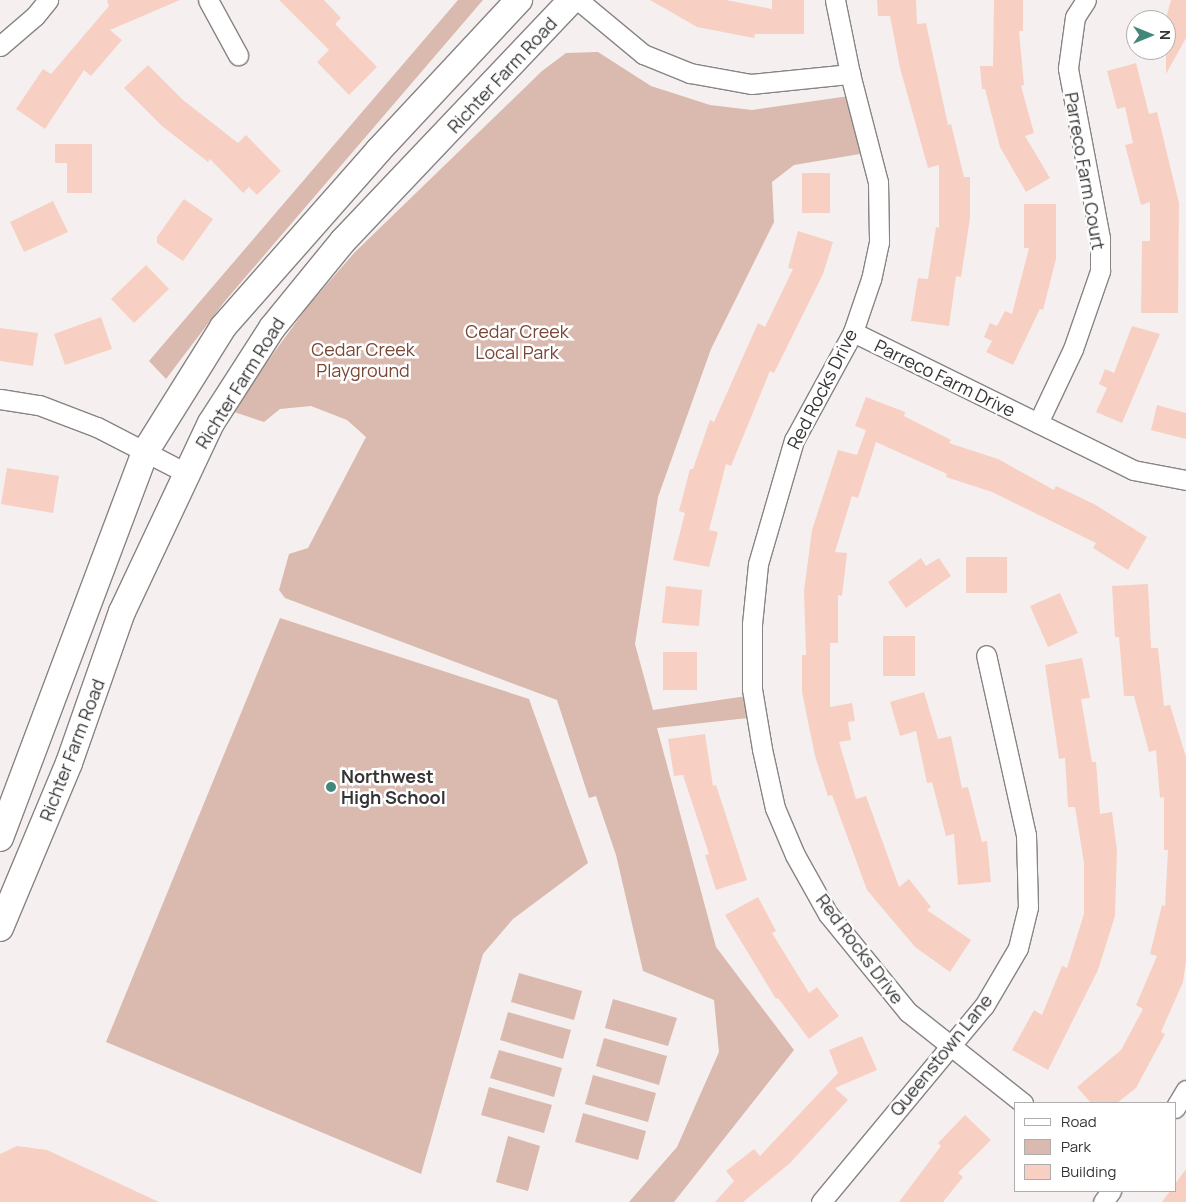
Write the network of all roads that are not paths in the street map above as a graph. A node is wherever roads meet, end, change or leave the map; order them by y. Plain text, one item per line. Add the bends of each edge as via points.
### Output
1 (48, 0) edge
2 (208, 0) edge
3 (519, 0) edge
4 (572, 0) edge
5 (578, 0) edge
6 (835, 0) edge
7 (1086, 0) edge
8 (0, 46) edge
9 (238, 55) dead end
10 (850, 74) junction
11 (853, 332) junction
12 (0, 399) edge
13 (1038, 423) junction
14 (145, 452) junction
15 (186, 473) junction
16 (1186, 480) edge
17 (986, 655) dead end
18 (0, 838) edge
19 (0, 928) edge
20 (950, 1047) junction
21 (1186, 1090) edge
22 (1022, 1102) edge
23 (1176, 1106) edge
24 (821, 1202) edge

1 - 8 street via 35,16
2 - 9 street
3 - 14 main road, Richter Farm Road via 378,151 223,327
4 - 15 main road, Richter Farm Road via 343,241 272,328 210,423
5 - 10 street via 643,54 690,73 751,84
6 - 10 street, Red Rocks Drive
7 - 13 street, Parreco Farm Court via 1076,17 1068,68 1100,238 1100,271 1073,349
10 - 11 street, Red Rocks Drive via 872,152 880,215 879,242 871,279
11 - 13 street, Parreco Farm Drive
11 - 20 street, Red Rocks Drive via 794,440 773,502 758,564 752,624 753,695 775,808 828,914 908,1012
12 - 14 street via 40,405 97,427
13 - 16 street, Parreco Farm Drive via 1133,470
14 - 15 street
14 - 18 main road, Richter Farm Road
15 - 19 main road, Richter Farm Road via 122,612 69,763
17 - 20 street, Queenstown Lane via 1026,835 1028,907 1018,948 984,1006
20 - 22 street, Red Rocks Drive
20 - 24 street, Queenstown Lane
21 - 23 street

